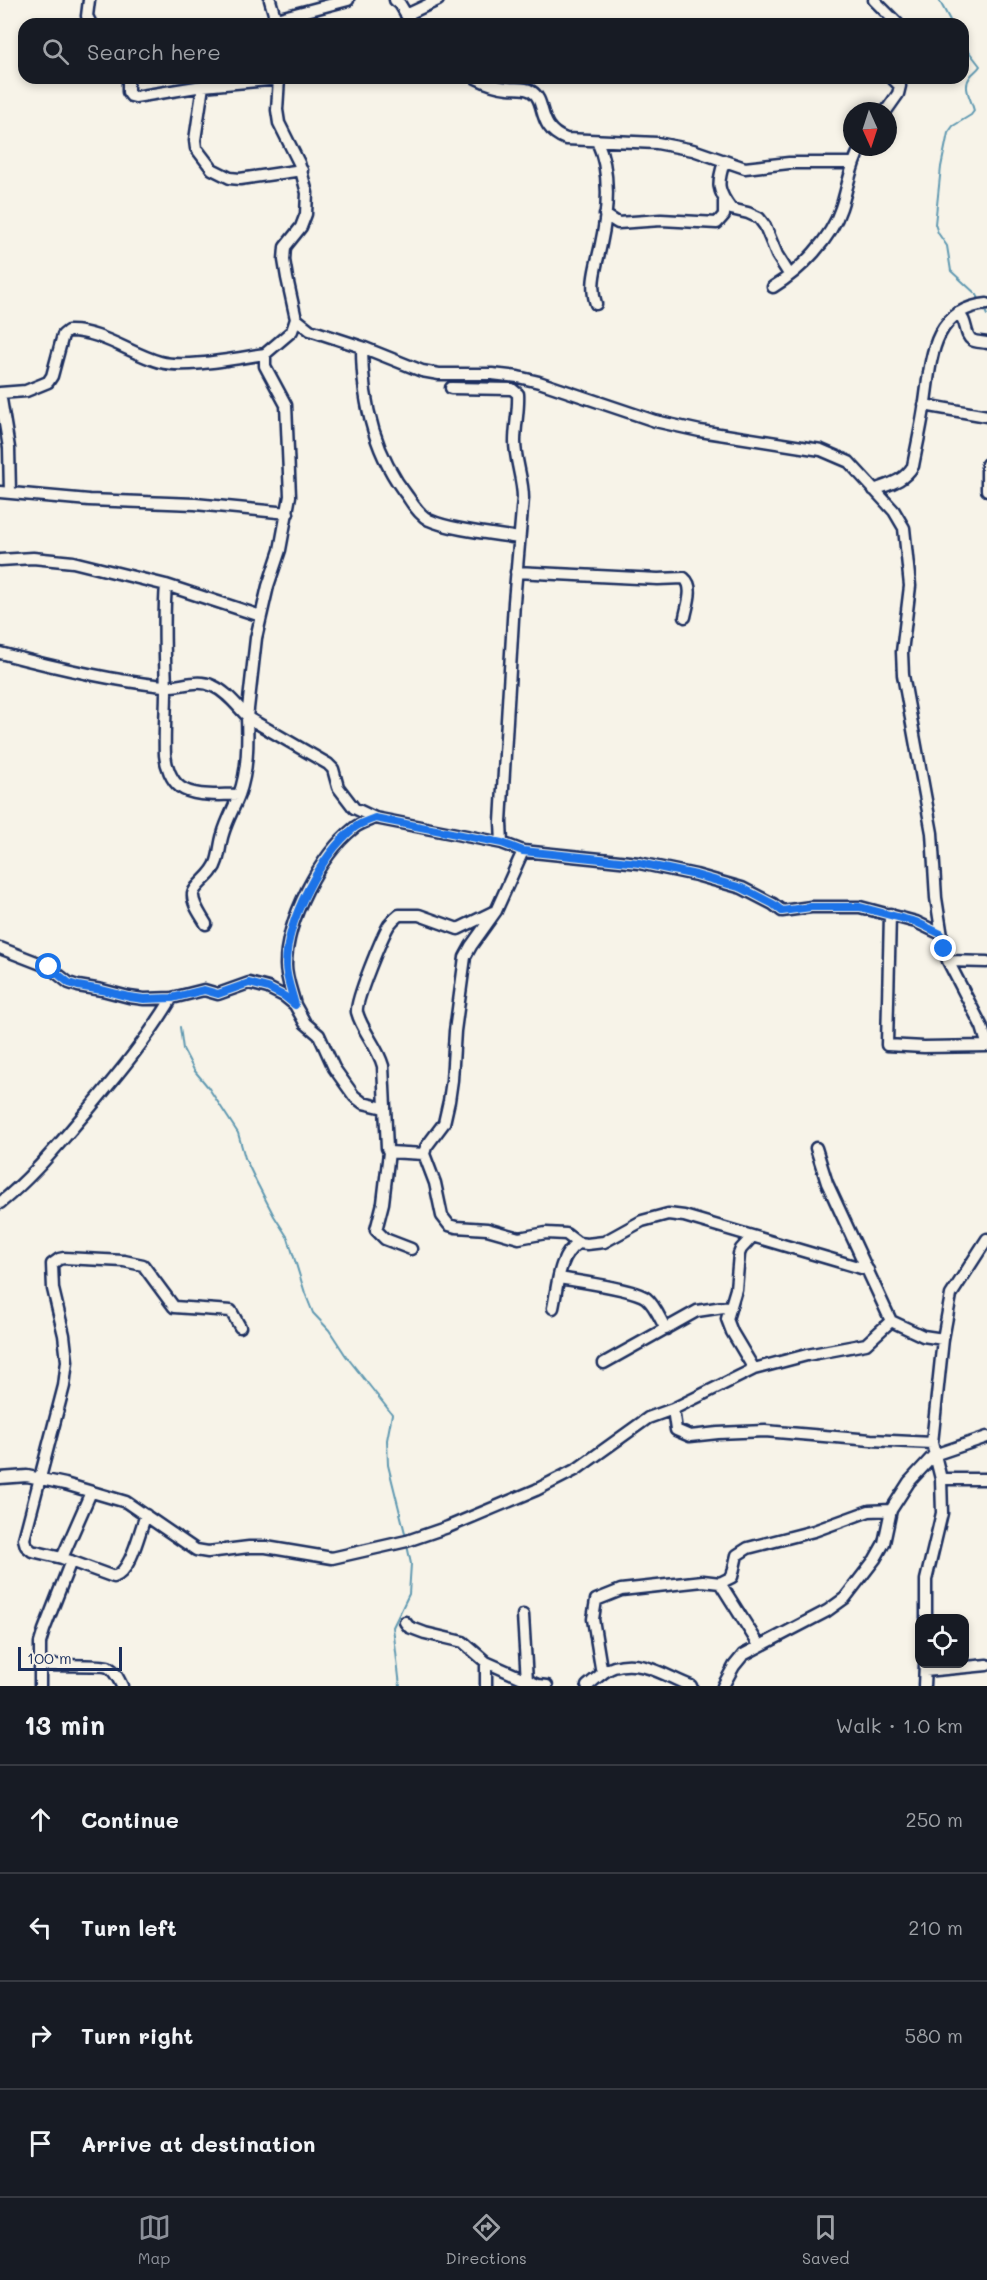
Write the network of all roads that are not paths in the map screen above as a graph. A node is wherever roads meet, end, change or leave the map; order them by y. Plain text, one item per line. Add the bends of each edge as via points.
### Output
1 (89, 0) edge
2 (270, 0) edge
3 (348, 0) edge
4 (438, 0) edge
5 (874, 0) edge
6 (399, 1) edge
7 (88, 18) edge
8 (275, 18) edge
9 (286, 18) edge
10 (408, 18) edge
11 (412, 18) edge
12 (892, 18) edge
13 (128, 84) edge
14 (225, 84) edge
15 (279, 84) edge
16 (490, 84) edge
17 (898, 84) edge
18 (203, 86) junction
19 (892, 102) edge
20 (597, 141) junction
21 (856, 156) edge
22 (724, 162) junction
23 (853, 163) junction
24 (302, 170) junction
25 (724, 200) junction
26 (605, 214) junction
27 (789, 274) junction
28 (773, 287) dead end
29 (987, 303) edge
30 (596, 304) dead end
31 (958, 314) junction
32 (296, 319) junction
33 (987, 343) edge
34 (362, 347) junction
35 (265, 354) junction
36 (451, 388) dead end
37 (0, 393) edge
38 (924, 405) junction
39 (987, 416) edge
40 (987, 464) edge
41 (874, 490) junction
42 (987, 490) edge
43 (5, 492) edge
44 (288, 513) junction
45 (519, 538) junction
46 (0, 560) edge
47 (516, 572) junction
48 (166, 585) junction
49 (261, 616) junction
50 (685, 617) dead end
51 (0, 653) edge
52 (166, 686) junction
53 (247, 716) junction
54 (239, 795) junction
55 (375, 818) junction
56 (502, 843) junction
57 (523, 851) junction
58 (496, 911) junction
59 (890, 914) junction
60 (206, 924) dead end
61 (941, 934) junction
62 (0, 948) edge
63 (948, 961) junction
64 (987, 962) edge
65 (172, 998) junction
66 (295, 1005) junction
67 (987, 1045) edge
68 (384, 1108) junction
69 (816, 1148) dead end
70 (389, 1152) junction
71 (424, 1154) junction
72 (0, 1203) edge
73 (752, 1237) junction
74 (986, 1242) edge
75 (578, 1243) junction
76 (411, 1249) dead end
77 (868, 1270) junction
78 (559, 1278) junction
79 (730, 1306) junction
80 (553, 1308) dead end
81 (891, 1321) junction
82 (240, 1327) dead end
83 (666, 1329) junction
84 (943, 1338) junction
85 (604, 1364) dead end
86 (754, 1369) junction
87 (673, 1408) junction
88 (987, 1437) edge
89 (932, 1443) junction
90 (934, 1455) junction
91 (0, 1478) edge
92 (40, 1479) junction
93 (941, 1479) junction
94 (987, 1479) edge
95 (91, 1492) junction
96 (891, 1510) junction
97 (146, 1515) junction
98 (67, 1559) junction
99 (720, 1583) junction
100 (926, 1614) edge
101 (523, 1615) dead end
102 (405, 1622) dead end
103 (759, 1645) junction
104 (486, 1662) junction
105 (40, 1665) junction
106 (987, 1665) edge
107 (969, 1666) edge
108 (925, 1668) edge
109 (602, 1674) junction
110 (537, 1684) edge
111 (40, 1686) edge
112 (122, 1686) edge
113 (486, 1686) edge
114 (586, 1686) edge
115 (691, 1686) edge
116 (723, 1686) edge
117 (924, 1686) edge

1 - 7 street
2 - 8 street
3 - 9 street
4 - 11 street
5 - 12 street
6 - 10 street
13 - 18 street via 128,92 135,97
14 - 18 street
15 - 24 street via 279,123
16 - 20 street via 531,91 537,96 547,125 557,135
17 - 19 street
18 - 24 street via 195,145 212,169 240,179
20 - 22 street via 657,143 693,150
20 - 26 street via 604,161
21 - 23 street
22 - 23 street via 746,168
22 - 25 street via 719,179
23 - 27 street via 842,206 826,240
24 - 32 street via 306,214 285,247 284,260
25 - 26 street via 724,215 717,223 618,223
25 - 27 street via 730,209 759,218
26 - 30 street via 593,287
27 - 28 street
29 - 31 street
31 - 33 street via 965,320 971,340
31 - 38 street via 949,320 935,344
32 - 34 street via 310,330
32 - 35 street via 292,331
34 - 41 street via 422,371 518,377 655,421 821,450 849,462
34 - 45 street via 362,374 373,432 390,473 417,509 428,520
35 - 37 street via 179,365 160,362 90,334 68,331 63,335 48,382 26,391
35 - 44 street via 266,366 286,405 290,457
36 - 45 street via 512,389 518,394 515,443 523,484
37 - 43 street via 9,448
38 - 39 street
38 - 41 street via 913,466 900,481
40 - 42 street
41 - 61 street via 904,528 910,586 903,675 932,833
43 - 44 street
44 - 49 street
45 - 47 street
46 - 48 street via 53,559
47 - 50 street via 684,578 690,592
47 - 56 street
48 - 49 street
48 - 52 street
49 - 53 street
51 - 52 street
52 - 53 street via 212,685
52 - 54 street via 165,756 174,781 194,792
53 - 54 street via 245,769
53 - 55 street via 318,756 333,769 338,787 354,808
54 - 60 street via 213,871 194,893 193,901
55 - 56 street
55 - 66 street via 359,825 340,842 319,869 303,902 293,927 286,964
56 - 57 street
57 - 58 street
57 - 59 street via 639,863 696,875 742,888 782,911 847,906
58 - 68 street via 458,929 409,913 391,922 357,1008 381,1058
58 - 71 street via 465,957 449,1101 444,1123
59 - 61 street
59 - 67 street via 887,1045
61 - 63 street
62 - 65 street via 49,967 78,986 144,999
63 - 64 street
63 - 67 street via 982,1027
65 - 66 street via 204,990 218,994 249,983 268,988
65 - 72 street via 125,1066 56,1149
66 - 68 street via 305,1023 319,1035 346,1087 363,1103
68 - 70 street
69 - 77 street via 827,1184
70 - 71 street
70 - 76 street via 376,1230 385,1239
71 - 75 street via 442,1216 449,1225 487,1229 519,1238 566,1234
73 - 75 street via 669,1215 642,1221 604,1242
73 - 77 street
73 - 79 street via 741,1249
74 - 84 street via 951,1295
75 - 78 street via 566,1254
77 - 81 street
78 - 80 street
78 - 83 street via 642,1295
79 - 83 street via 697,1311
79 - 86 street via 727,1318 732,1332
81 - 84 street via 923,1336
81 - 86 street via 866,1344
82 - 92 street via 231,1311 174,1307 147,1269 136,1262 55,1260 52,1280 68,1361
83 - 85 street
84 - 89 street
86 - 87 street
87 - 89 street via 676,1430 690,1436 765,1431
87 - 97 street via 648,1418 577,1469 536,1490 448,1527 342,1557 266,1547 196,1551
88 - 90 street
89 - 90 street
90 - 93 street
90 - 96 street via 909,1482
91 - 92 street
92 - 95 street
92 - 98 street via 29,1515 26,1546
93 - 94 street
93 - 100 street via 942,1513 926,1580
95 - 97 street via 126,1502
95 - 98 street
96 - 99 street via 869,1511 814,1531 748,1548 737,1555 732,1576
96 - 103 street via 884,1543 845,1598
97 - 98 street via 130,1560 120,1575 114,1577
98 - 105 street via 40,1643
99 - 103 street
99 - 109 street via 703,1581 621,1590 596,1600 593,1619
101 - 110 street
102 - 104 street via 425,1633 463,1642
103 - 116 street via 743,1654
104 - 110 street
104 - 113 street
105 - 111 street
105 - 112 street via 103,1665 115,1672
106 - 107 street
108 - 117 street
109 - 114 street
109 - 115 street via 612,1667 637,1665

